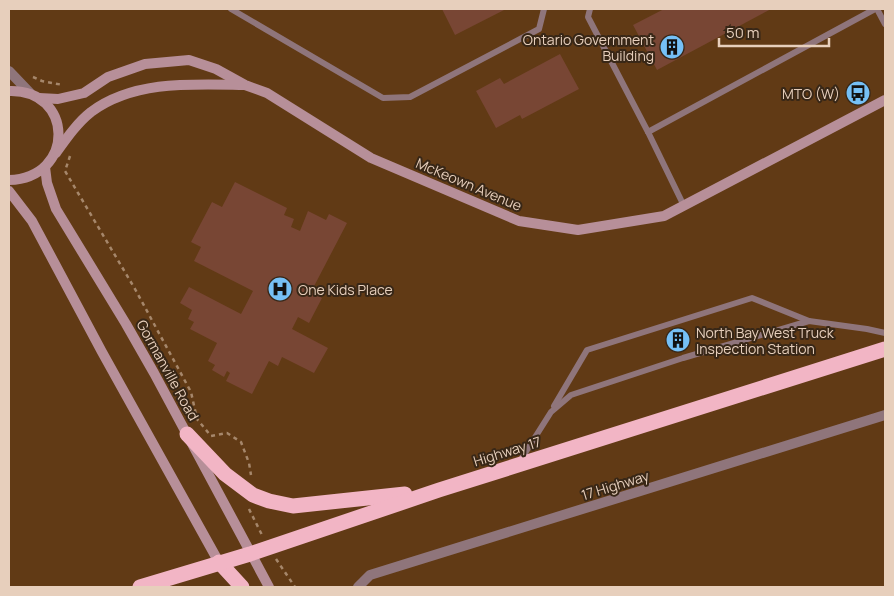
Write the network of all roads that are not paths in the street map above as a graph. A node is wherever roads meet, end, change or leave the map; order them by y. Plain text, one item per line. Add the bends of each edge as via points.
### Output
1 (231, 9) edge
2 (544, 9) edge
3 (590, 9) edge
4 (876, 9) edge
5 (885, 24) edge
6 (9, 71) edge
7 (245, 86) junction
8 (9, 91) edge
9 (35, 95) junction
10 (885, 100) edge
11 (648, 132) junction
12 (56, 153) junction
13 (45, 167) junction
14 (9, 180) edge
15 (9, 191) edge
16 (13, 201) edge
17 (684, 206) junction
18 (809, 321) junction
19 (885, 333) edge
20 (885, 349) edge
21 (551, 412) junction
22 (885, 415) edge
23 (187, 434) junction
24 (517, 466) junction
25 (439, 490) junction
26 (250, 554) junction
27 (220, 562) junction
28 (140, 587) edge
29 (232, 587) edge
30 (242, 587) edge
31 (268, 587) edge
32 (358, 587) edge

1 - 2 lane via 383,98 410,97 539,29
3 - 11 lane via 588,16
4 - 5 lane
4 - 11 lane
6 - 9 street
7 - 9 street, McKeown Avenue via 216,69 188,60 145,64 108,77 84,92 58,99
7 - 12 street, McKeown Avenue via 181,84 125,94 92,112 72,130
7 - 17 street, McKeown Avenue via 267,93 372,158 519,221 578,230 664,216
8 - 9 street, McKeown Avenue
9 - 12 street via 49,106 55,116 59,128
10 - 17 street, McKeown Avenue
11 - 17 lane
12 - 13 street, McKeown Avenue
13 - 14 street via 33,175
13 - 23 street, Gormanville Road via 56,209 126,324
15 - 16 street
16 - 27 street via 32,222
18 - 19 lane
18 - 21 lane via 571,395
18 - 21 lane via 752,298 587,350
20 - 24 highway, Highway 17
21 - 24 lane
22 - 32 street, 17 Highway via 370,575
23 - 25 highway via 225,474 253,495 269,501 293,506
23 - 26 street, Gormanville Road
24 - 25 highway, Highway 17
25 - 26 highway, Highway 17
26 - 27 highway, Highway 17
26 - 31 street, Gormanville Road
27 - 28 highway, Highway 17
27 - 29 street
27 - 30 highway

